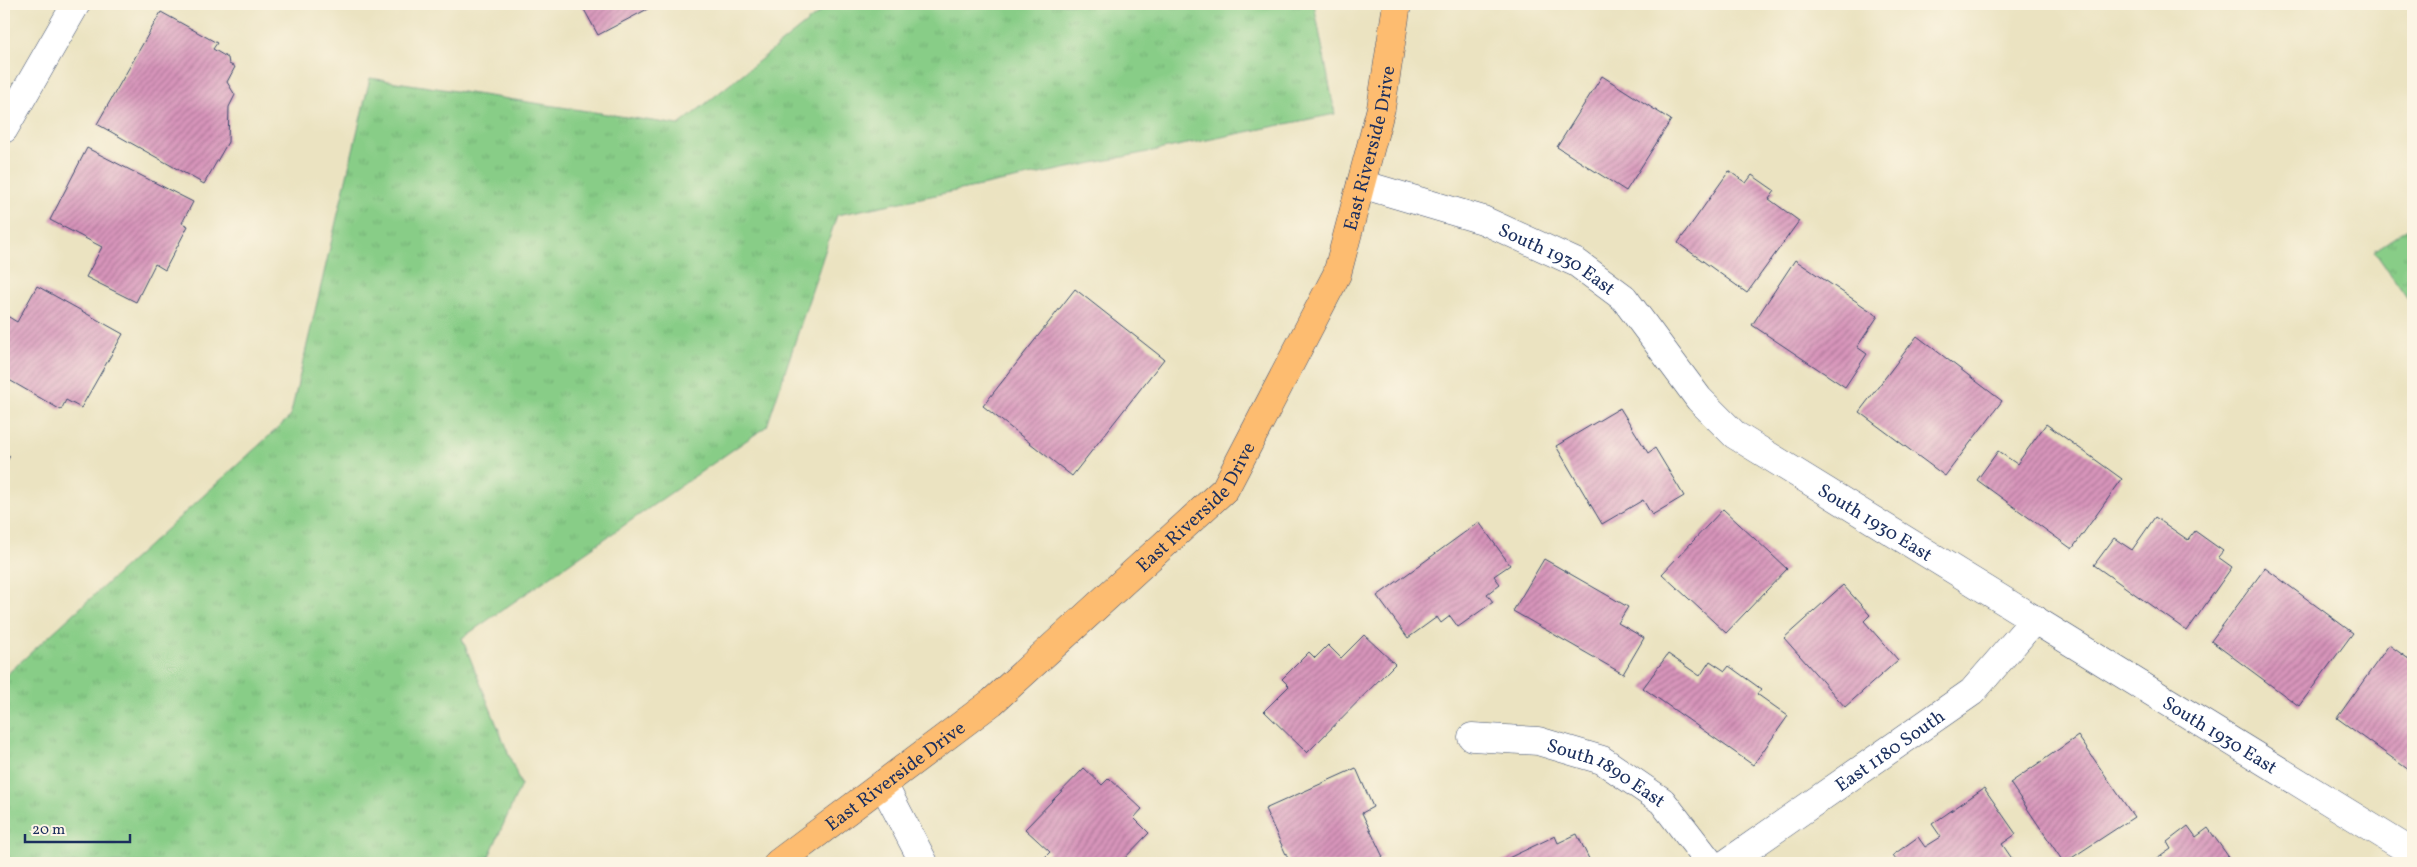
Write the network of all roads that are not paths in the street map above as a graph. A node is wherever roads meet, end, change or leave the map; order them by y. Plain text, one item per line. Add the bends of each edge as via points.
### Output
1 (76, 4) edge
2 (1397, 4) edge
3 (4, 129) edge
4 (1361, 184) junction
5 (2035, 620) junction
6 (1472, 738) dead end
7 (882, 784) junction
8 (2401, 854) edge
9 (778, 863) edge
10 (924, 863) edge
11 (1710, 863) edge
12 (1727, 863) edge

1 - 3 street
2 - 4 main road, East Riverside Drive via 1381,108
4 - 5 street, South 1930 East via 1483,220 1577,263 1624,298 1699,399 1735,435
4 - 7 main road, East Riverside Drive via 1337,274 1225,489 992,702
5 - 8 street, South 1930 East
5 - 12 street, East 1180 South via 1972,692
6 - 11 street, South 1890 East via 1538,741 1602,760 1662,801
7 - 9 main road, East Riverside Drive
7 - 10 street

